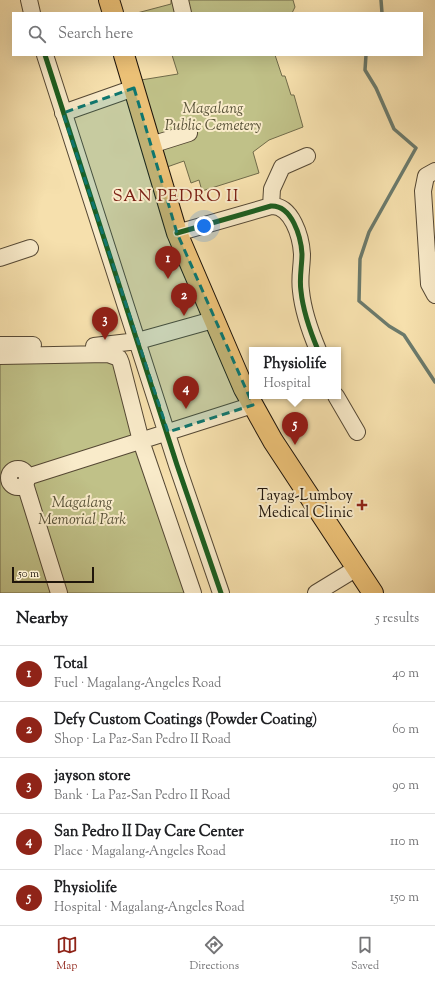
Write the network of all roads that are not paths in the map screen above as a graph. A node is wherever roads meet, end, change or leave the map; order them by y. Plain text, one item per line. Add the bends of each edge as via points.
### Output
1 (29, 0) edge
2 (109, 0) edge
3 (180, 0) edge
4 (32, 12) edge
5 (113, 12) edge
6 (182, 12) edge
7 (45, 56) edge
8 (124, 56) edge
9 (134, 88) junction
10 (63, 113) junction
11 (189, 133) dead end
12 (151, 145) junction
13 (306, 156) dead end
14 (435, 171) edge
15 (271, 206) junction
16 (177, 233) junction
17 (30, 248) dead end
18 (0, 258) edge
19 (435, 295) edge
20 (213, 320) junction
21 (138, 341) junction
22 (0, 345) edge
23 (317, 347) edge
24 (0, 356) edge
25 (249, 396) edge
26 (250, 399) edge
27 (338, 399) edge
28 (253, 405) junction
29 (168, 432) junction
30 (357, 432) dead end
31 (141, 441) junction
32 (15, 481) edge
33 (357, 568) junction
34 (59, 593) edge
35 (193, 593) edge
36 (221, 593) edge
37 (316, 593) edge
38 (373, 593) edge

1 - 4 street
2 - 5 main road
3 - 6 street
7 - 10 street
8 - 9 main road
9 - 10 street
9 - 12 main road
10 - 21 street
11 - 12 street
12 - 16 main road
13 - 15 street via 282,167 272,190
14 - 19 street via 426,176 423,191 429,284
15 - 16 street
15 - 23 street via 283,209 289,215 299,236 302,255 300,290 309,328
16 - 20 main road
17 - 18 street
20 - 21 street
20 - 25 main road
21 - 22 street via 90,346
21 - 29 street
24 - 31 street via 114,355 121,363
26 - 28 main road
27 - 30 street
28 - 29 street
28 - 33 main road via 273,441
29 - 31 street
29 - 36 street
31 - 32 street
31 - 35 street
32 - 34 street
33 - 37 street
33 - 38 main road

